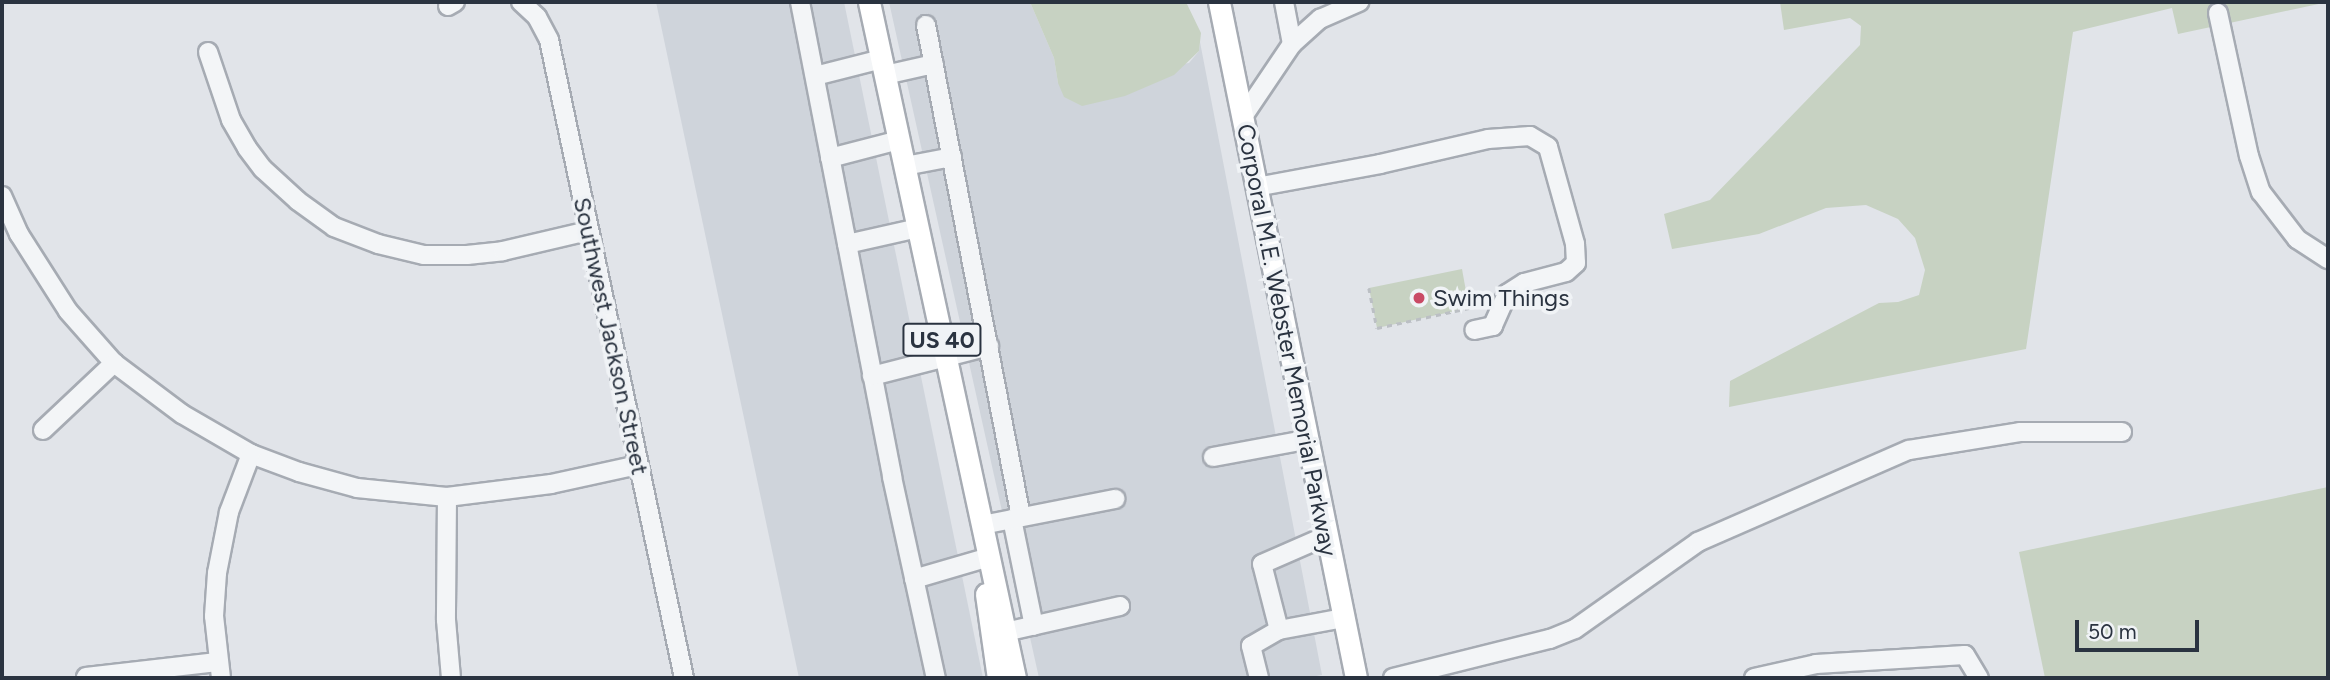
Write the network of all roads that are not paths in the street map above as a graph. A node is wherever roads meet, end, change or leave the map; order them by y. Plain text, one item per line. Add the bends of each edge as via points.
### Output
1 (521, 2) edge
2 (800, 2) edge
3 (869, 2) edge
4 (1219, 2) edge
5 (1284, 2) edge
6 (1359, 2) edge
7 (2218, 13) dead end
8 (926, 25) dead end
9 (1292, 44) junction
10 (208, 52) dead end
11 (934, 64) junction
12 (883, 67) junction
13 (815, 76) junction
14 (1242, 118) junction
15 (899, 140) junction
16 (952, 157) junction
17 (830, 158) junction
18 (905, 166) junction
19 (1256, 187) junction
20 (2, 196) edge
21 (918, 228) junction
22 (588, 232) junction
23 (847, 244) junction
24 (2328, 259) edge
25 (1474, 330) dead end
26 (989, 346) junction
27 (946, 356) junction
28 (114, 363) junction
29 (872, 376) junction
30 (43, 430) dead end
31 (2122, 432) dead end
32 (1306, 440) junction
33 (251, 454) junction
34 (1213, 457) dead end
35 (638, 466) junction
36 (447, 497) junction
37 (1115, 499) dead end
38 (1016, 518) junction
39 (982, 525) junction
40 (1326, 536) junction
41 (989, 557) junction
42 (914, 579) junction
43 (1120, 606) dead end
44 (1343, 618) junction
45 (1034, 626) junction
46 (1279, 630) junction
47 (1006, 632) junction
48 (1842, 663) junction
49 (219, 670) edge
50 (1433, 674) edge
51 (86, 677) edge
52 (451, 678) edge
53 (684, 678) edge
54 (936, 678) edge
55 (998, 678) edge
56 (1015, 678) edge
57 (1259, 678) edge
58 (1356, 678) edge
59 (1393, 678) edge
60 (1754, 678) edge
61 (1853, 678) edge
62 (1979, 678) edge

1 - 22 street, Southwest Jackson Street via 537,16 549,40
2 - 13 street
3 - 12 main road, US 40
4 - 14 main road, Corporal M.E. Webster Memorial Parkway
5 - 9 street
6 - 9 street via 1320,19
7 - 24 street via 2261,191 2297,239
8 - 11 street
9 - 14 street
10 - 22 street via 231,120 247,148 298,201 334,227 424,255 503,251
11 - 12 street
11 - 16 street
12 - 13 street
12 - 15 main road, US 40
13 - 17 street
14 - 19 main road, Corporal M.E. Webster Memorial Parkway
15 - 17 street
15 - 18 main road, US 40
16 - 18 street
16 - 26 street
17 - 23 street
18 - 21 main road, US 40
19 - 25 street via 1488,139 1530,136 1548,147 1576,263 1566,272 1524,283 1507,294 1493,326
19 - 32 main road, Corporal M.E. Webster Memorial Parkway
20 - 28 street via 19,234 60,300
21 - 23 street
21 - 27 main road, US 40
22 - 35 street, Southwest Jackson Street
23 - 29 street
26 - 27 street
26 - 38 street
27 - 29 street
27 - 39 main road, US 40
28 - 30 street
28 - 33 street via 182,414
29 - 42 street
31 - 50 street via 2020,432 1909,450 1698,542 1575,629
32 - 34 street
32 - 40 main road, Corporal M.E. Webster Memorial Parkway
33 - 36 street via 356,488
33 - 49 street via 229,512 217,573 214,616
35 - 36 street via 551,484
35 - 53 street, Southwest Jackson Street
36 - 52 street via 446,620
37 - 38 street
38 - 39 street
38 - 45 street
39 - 41 main road, US 40
40 - 44 main road, Corporal M.E. Webster Memorial Parkway
40 - 46 street via 1262,564
41 - 42 street
41 - 47 main road, US 40
41 - 55 main road via 985,588
42 - 54 street
43 - 45 street
44 - 46 street
44 - 58 main road, Corporal M.E. Webster Memorial Parkway
45 - 47 street
46 - 57 street via 1251,646
47 - 56 main road, US 40
48 - 60 street
48 - 61 street
48 - 62 street via 1965,655
49 - 51 street
50 - 59 street

